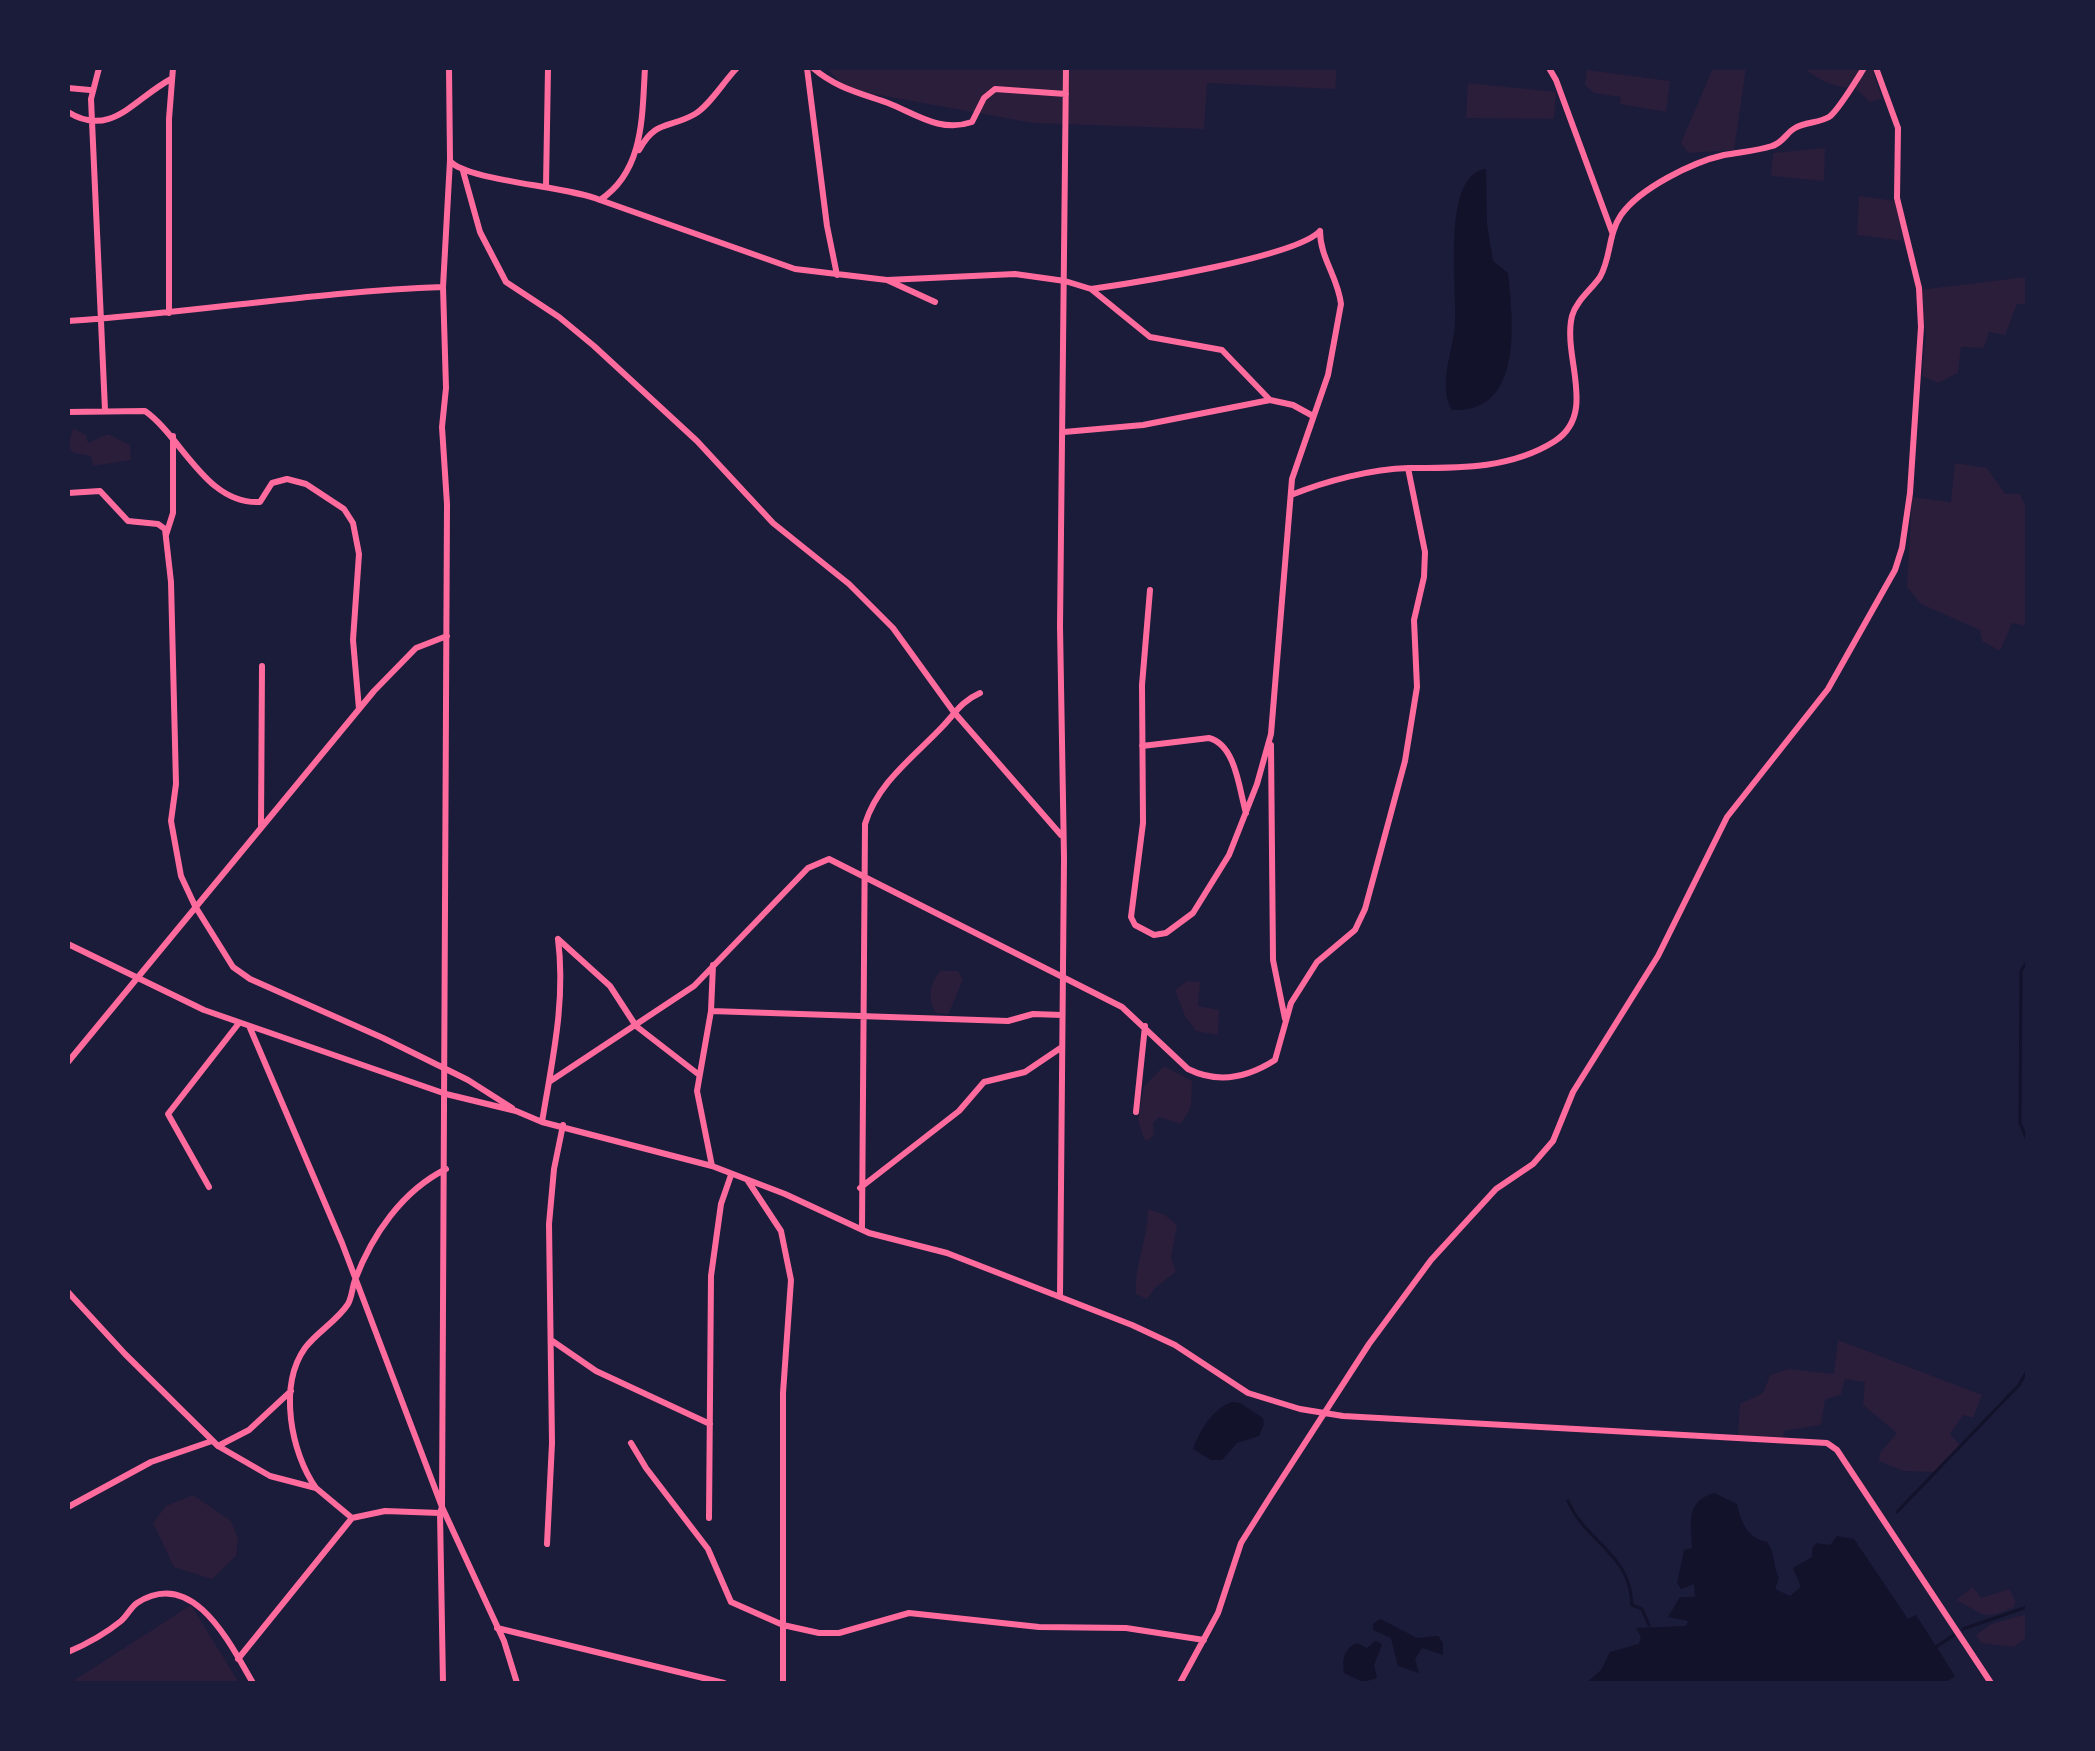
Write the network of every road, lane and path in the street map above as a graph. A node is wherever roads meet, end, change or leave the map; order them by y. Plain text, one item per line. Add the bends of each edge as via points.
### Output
1 (99, 68) edge
2 (173, 68) edge
3 (449, 68) edge
4 (548, 68) edge
5 (645, 68) edge
6 (737, 68) edge
7 (810, 68) edge
8 (1066, 68) edge
9 (1549, 68) edge
10 (1864, 68) edge
11 (1876, 68) edge
12 (171, 79) junction
13 (68, 88) edge
14 (90, 90) junction
15 (1066, 94) junction
16 (68, 112) edge
17 (93, 123) junction
18 (634, 158) junction
19 (450, 160) junction
20 (463, 171) junction
21 (546, 186) junction
22 (600, 200) junction
23 (1612, 232) junction
24 (837, 275) junction
25 (887, 280) junction
26 (1065, 281) junction
27 (443, 287) junction
28 (1091, 289) junction
29 (935, 302) dead end
30 (169, 313) junction
31 (100, 319) junction
32 (68, 321) edge
33 (1270, 400) junction
34 (105, 410) junction
35 (68, 412) edge
36 (1313, 416) junction
37 (1064, 432) junction
38 (173, 436) junction
39 (1408, 468) junction
40 (68, 493) edge
41 (1291, 495) junction
42 (166, 535) junction
43 (1150, 590) dead end
44 (447, 636) junction
45 (262, 666) dead end
46 (980, 693) dead end
47 (359, 709) junction
48 (953, 711) junction
49 (1271, 734) junction
50 (1142, 746) junction
51 (1246, 814) junction
52 (261, 826) junction
53 (1062, 835) junction
54 (864, 874) junction
55 (195, 906) junction
56 (68, 944) edge
57 (713, 965) junction
58 (137, 979) junction
59 (1063, 980) junction
60 (711, 1011) junction
61 (863, 1014) junction
62 (1062, 1015) junction
63 (1285, 1019) junction
64 (239, 1023) junction
65 (636, 1026) junction
66 (1145, 1026) junction
67 (250, 1027) junction
68 (1062, 1047) junction
69 (68, 1062) edge
70 (446, 1072) junction
71 (698, 1074) junction
72 (549, 1082) junction
73 (446, 1094) junction
74 (516, 1111) junction
75 (1136, 1112) dead end
76 (542, 1122) junction
77 (563, 1125) junction
78 (712, 1166) junction
79 (446, 1169) junction
80 (731, 1175) junction
81 (748, 1181) junction
82 (209, 1187) dead end
83 (860, 1188) junction
84 (862, 1229) junction
85 (355, 1280) junction
86 (68, 1292) edge
87 (1060, 1296) junction
88 (551, 1340) junction
89 (291, 1390) junction
90 (1325, 1414) junction
91 (710, 1424) junction
92 (215, 1443) junction
93 (631, 1443) dead end
94 (316, 1488) junction
95 (68, 1507) edge
96 (441, 1510) junction
97 (352, 1518) junction
98 (709, 1518) dead end
99 (547, 1544) dead end
100 (783, 1625) junction
101 (497, 1628) junction
102 (1204, 1640) junction
103 (68, 1652) edge
104 (238, 1659) junction
105 (253, 1683) edge
106 (443, 1683) edge
107 (517, 1683) edge
108 (724, 1683) edge
109 (783, 1683) edge
110 (1180, 1683) edge
111 (1991, 1683) edge

1 - 14 street
2 - 12 street
3 - 19 street
4 - 21 street
5 - 18 street
6 - 18 street via 695,114 648,134
7 - 15 street via 842,89 922,120 957,127 972,122 995,89
7 - 24 street
8 - 15 street
9 - 23 street
10 - 23 street via 1831,116 1793,129 1772,146 1720,156 1668,178 1630,205
11 - 90 street via 1898,128 1897,198 1919,286 1921,327 1907,516 1895,570 1828,689 1727,817 1658,956 1573,1092 1553,1141 1533,1164 1496,1189 1431,1260
12 - 17 street via 121,113
12 - 30 street
13 - 14 street
14 - 17 street
15 - 26 street
16 - 17 street
17 - 31 street
18 - 22 street via 619,188
19 - 20 street
19 - 27 street
20 - 21 street
20 - 48 street via 480,232 506,282 594,346 697,441 773,523 849,584 893,628
21 - 22 street
22 - 24 street via 762,261
23 - 39 street via 1601,275 1572,315 1577,405 1564,435 1533,453 1496,463 1441,471
24 - 25 street
25 - 26 street via 1015,274
25 - 29 street
26 - 28 street
26 - 37 street
27 - 30 street via 322,294
27 - 44 street
28 - 33 street via 1150,337 1222,350
28 - 36 street via 1269,255 1320,231 1341,304 1335,348
30 - 31 street
31 - 32 street
31 - 34 street
33 - 36 street
33 - 37 street via 1143,425
34 - 35 street
34 - 38 street via 145,411
36 - 41 street
37 - 53 street
38 - 42 street via 173,513
38 - 47 street via 210,483 244,500 260,502 272,483 287,479 306,484 344,509 353,523 359,554 353,640
39 - 41 street
39 - 63 street via 1425,552 1415,610 1417,687 1405,761 1365,909 1355,930 1317,962
40 - 42 street via 100,491 128,521 162,526
41 - 49 street
42 - 55 street via 176,771 171,821 181,876
43 - 50 street
44 - 47 street via 416,648
44 - 70 street
45 - 52 street
46 - 48 street
47 - 52 street
48 - 53 street
48 - 54 street via 870,806
49 - 51 street
49 - 63 street via 1273,960
50 - 51 street via 1219,740 1234,768
50 - 51 street via 1143,823 1131,917 1146,933 1166,933 1193,913 1218,877
52 - 55 street
53 - 59 street
54 - 57 street via 829,859 808,868
54 - 59 street
54 - 61 street
55 - 58 street
55 - 70 street via 233,967 250,979
56 - 58 street
57 - 60 street
57 - 65 street via 682,995
58 - 64 street
58 - 69 street
59 - 62 street
59 - 66 street via 1122,1007
60 - 61 street
60 - 71 street
61 - 62 street via 1008,1021 1033,1014
61 - 83 street
62 - 68 street
63 - 66 street via 1275,1060 1235,1078 1213,1078 1188,1069
64 - 67 street
64 - 82 street via 168,1114
65 - 71 street
65 - 72 street
65 - 72 street via 600,975 558,939 559,1013
66 - 75 street
67 - 73 street
67 - 85 street
68 - 83 street via 1025,1072 984,1082 959,1111
68 - 87 street
70 - 73 street
70 - 74 street
71 - 78 street via 698,1109
72 - 76 street
73 - 74 street
73 - 79 street
74 - 76 street
76 - 77 street
77 - 78 street
77 - 88 street via 550,1196
78 - 80 street
79 - 85 street via 420,1182 387,1219
79 - 96 street
80 - 81 street
80 - 91 street via 721,1204 711,1276
81 - 84 street
81 - 100 street via 781,1231 791,1280 783,1393
83 - 84 street
84 - 87 street via 947,1253
85 - 89 street via 348,1305 303,1350
85 - 96 street
86 - 92 street
87 - 90 street via 1175,1345 1248,1393
88 - 91 street via 596,1371
88 - 99 street
89 - 92 street via 249,1430
89 - 94 street via 293,1428
90 - 102 street via 1241,1543
90 - 111 street via 1827,1443 1846,1463
91 - 98 street
92 - 94 street via 270,1476
92 - 95 street via 151,1462
93 - 100 street via 708,1549 731,1602
94 - 97 street
96 - 97 street via 385,1511
96 - 101 street
96 - 106 street
97 - 104 street
100 - 102 street via 839,1633 909,1613 1039,1627 1126,1628
100 - 109 street
101 - 107 street
101 - 108 street
102 - 110 street
103 - 104 street via 121,1621 136,1604 163,1596 206,1609
104 - 105 street

